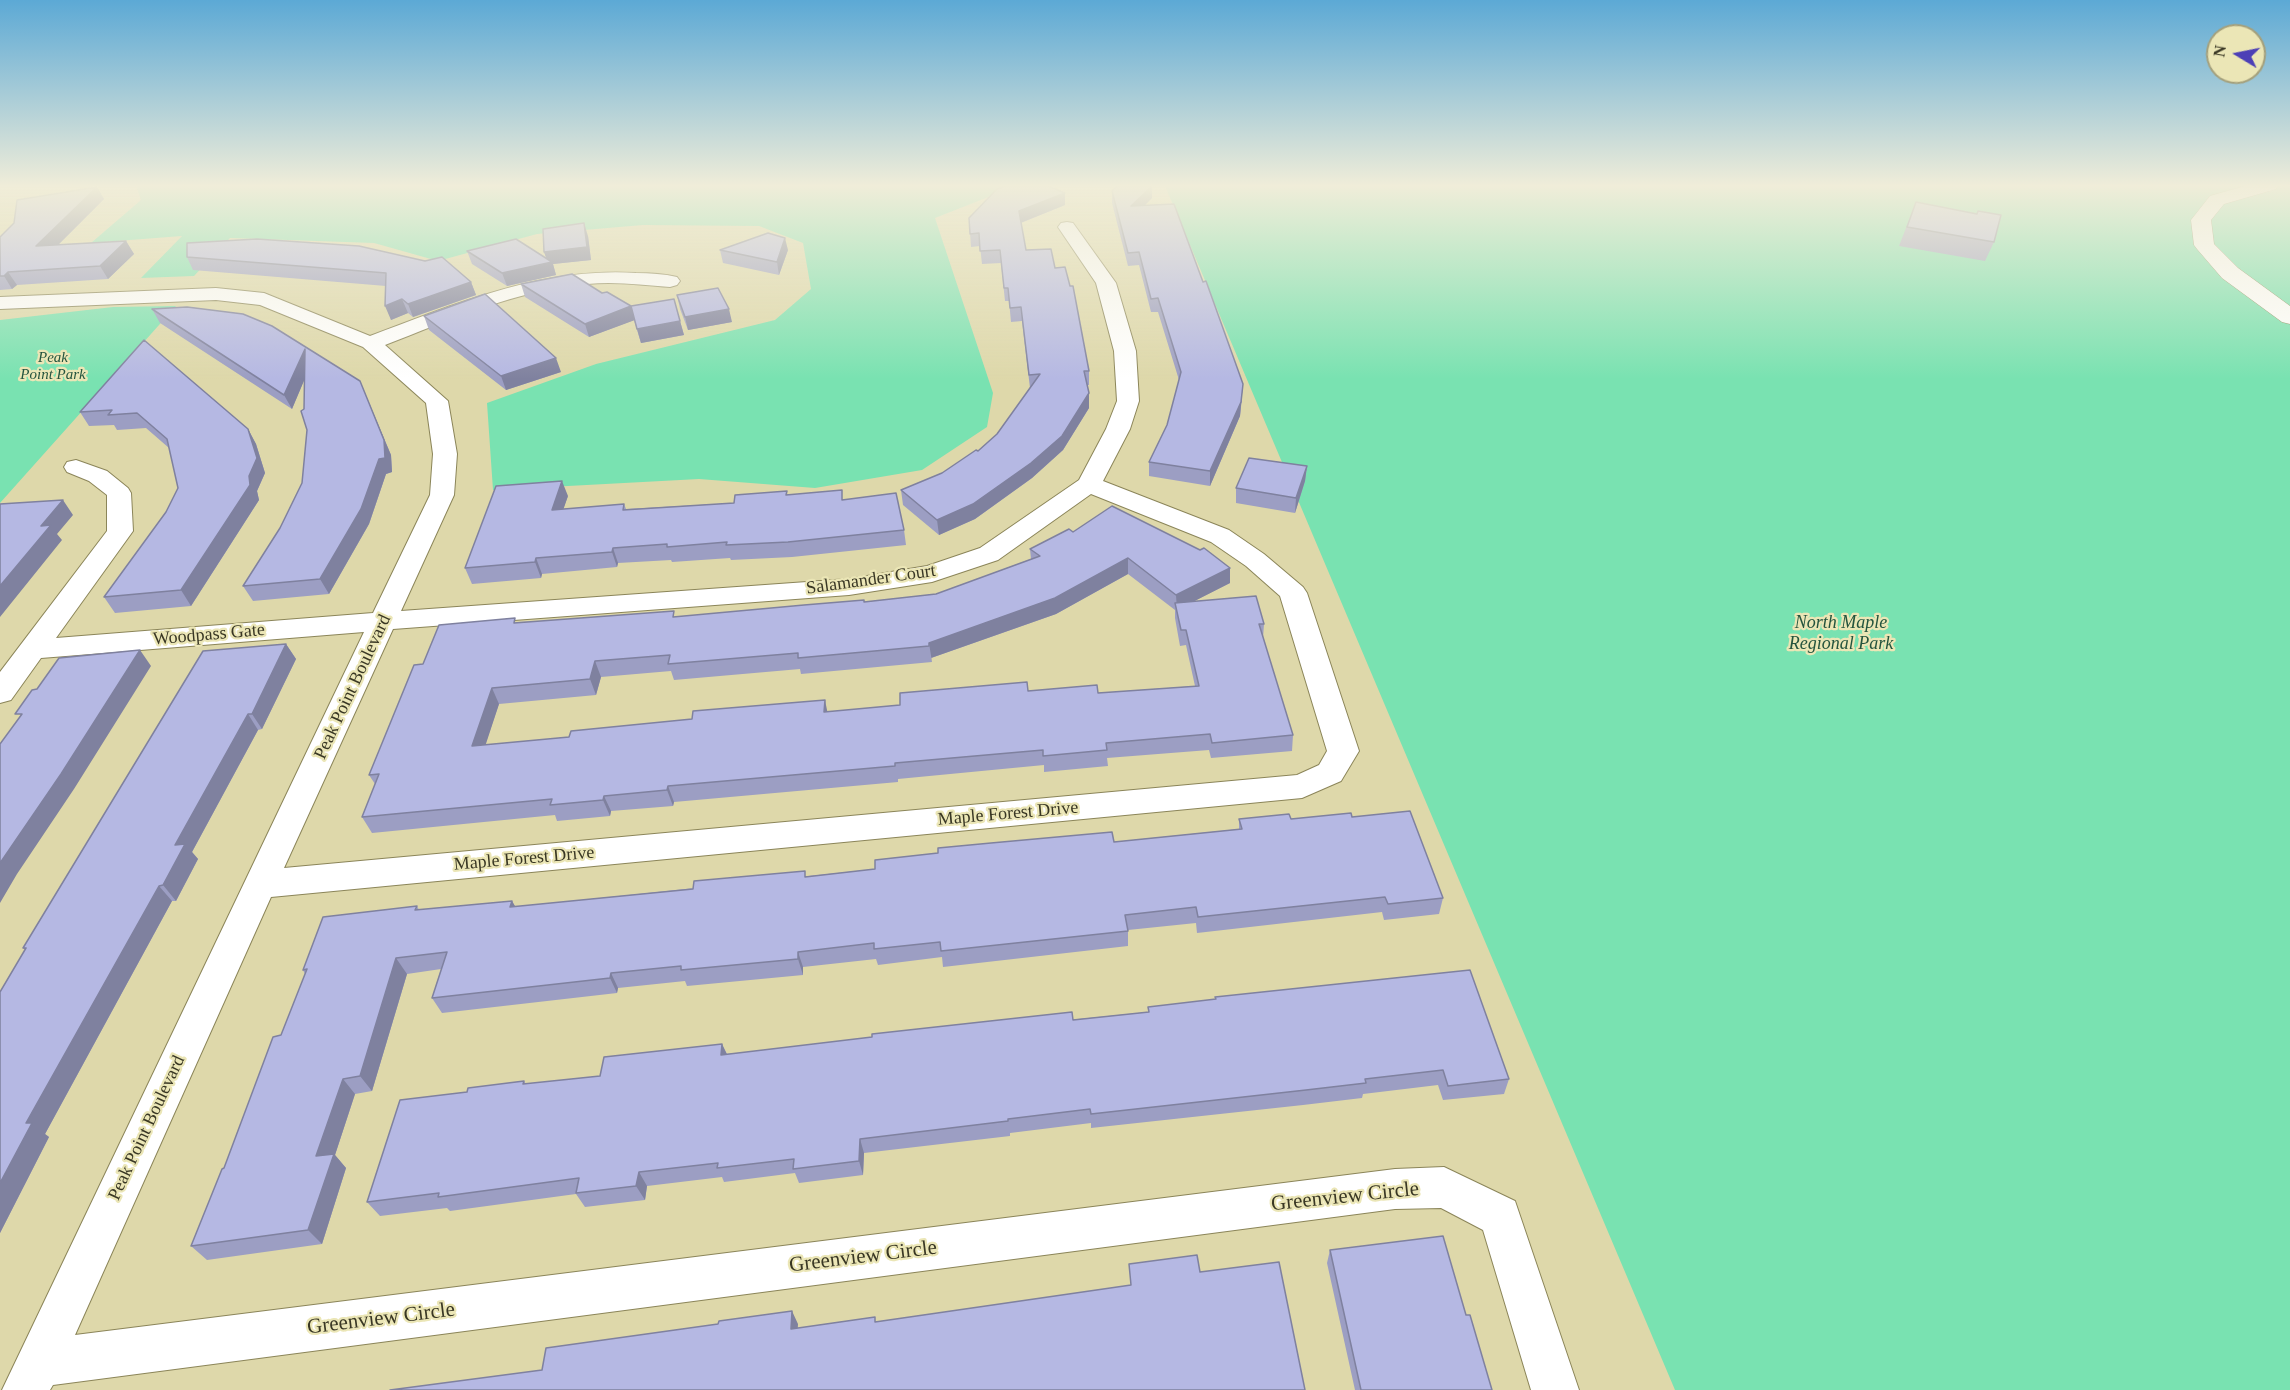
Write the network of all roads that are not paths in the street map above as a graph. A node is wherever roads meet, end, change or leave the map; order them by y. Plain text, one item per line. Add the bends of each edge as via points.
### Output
1 (1083, 250) edge
2 (2209, 250) edge
3 (670, 281) dead end
4 (0, 303) edge
5 (2290, 317) edge
6 (370, 343) junction
7 (76, 467) dead end
8 (1089, 484) junction
9 (384, 621) junction
10 (33, 649) junction
11 (0, 693) edge
12 (260, 884) junction
13 (33, 1376) edge
14 (1555, 1390) edge

1 - 8 street, Salamander Court via 1106,283 1118,317 1128,401
2 - 5 street via 2230,273
3 - 6 street via 585,278 541,286 470,306
4 - 6 street, Peak Point Boulevard via 216,294 264,299
6 - 9 street, Peak Point Boulevard via 437,401 445,454 442,495
7 - 10 street via 98,476 119,493 120,531
8 - 9 street, Salamander Court via 989,554 932,574 849,587
8 - 12 street, Maple Forest Drive via 1220,536 1293,593 1343,751 1330,773 1302,786
9 - 10 street, Woodpass Gate
9 - 12 street, Peak Point Boulevard
10 - 11 street
12 - 13 street, Peak Point Boulevard
13 - 14 street, Greenview Circle via 1395,1189 1444,1187 1500,1216

